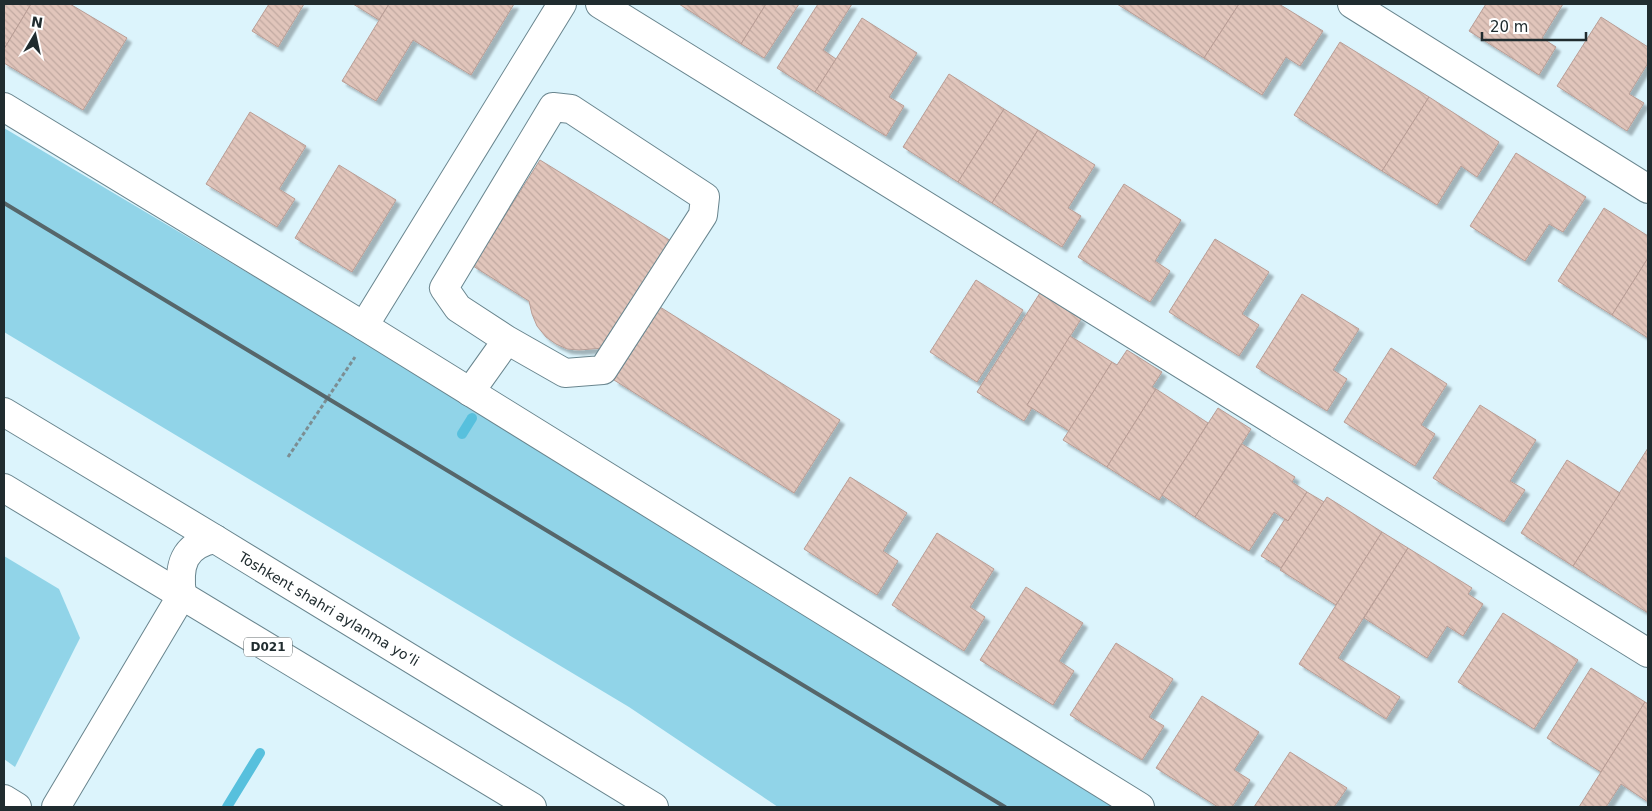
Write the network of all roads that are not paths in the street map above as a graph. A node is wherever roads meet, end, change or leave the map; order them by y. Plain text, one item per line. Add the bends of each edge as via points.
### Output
1 (562, 4) edge
2 (600, 4) edge
3 (1352, 4) edge
4 (4, 107) edge
5 (1648, 189) edge
6 (368, 329) junction
7 (506, 340) junction
8 (470, 392) junction
9 (4, 412) edge
10 (4, 488) edge
11 (215, 539) junction
12 (182, 595) junction
13 (1648, 653) edge
14 (4, 799) edge
15 (17, 807) edge
16 (56, 807) edge
17 (532, 807) edge
18 (654, 807) edge
19 (1140, 807) edge

1 - 6 main road
2 - 13 main road
3 - 5 main road
4 - 6 main road
6 - 8 main road
7 - 7 main road via 458,308 444,288 553,107 571,109 705,197 703,215 603,370 565,373
7 - 8 main road
8 - 19 main road
9 - 11 main road, Toshkent shahri aylanma yoʻli
10 - 12 main road, D021
11 - 12 main road via 197,544 185,557 180,576
11 - 18 main road, Toshkent shahri aylanma yoʻli
12 - 16 main road
12 - 17 main road, D021
14 - 15 main road

